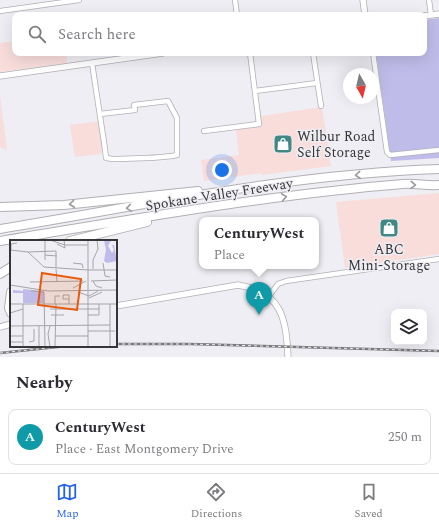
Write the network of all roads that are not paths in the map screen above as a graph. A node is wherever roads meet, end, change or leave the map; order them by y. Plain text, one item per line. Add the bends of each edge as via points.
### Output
1 (79, 0) edge
2 (235, 0) edge
3 (363, 0) edge
4 (429, 0) edge
5 (0, 11) edge
6 (237, 12) edge
7 (365, 12) edge
8 (439, 14) edge
9 (431, 15) junction
10 (427, 16) edge
11 (142, 56) edge
12 (250, 56) edge
13 (313, 56) edge
14 (373, 56) edge
15 (92, 63) junction
16 (0, 76) edge
17 (317, 83) junction
18 (255, 91) junction
19 (321, 106) dead end
20 (100, 114) junction
21 (204, 131) dead end
22 (439, 150) edge
23 (439, 169) edge
24 (264, 185) junction
25 (439, 185) edge
26 (218, 206) junction
27 (0, 207) edge
28 (0, 229) edge
29 (73, 240) edge
30 (0, 241) edge
31 (439, 259) edge
32 (10, 268) edge
33 (0, 274) edge
34 (269, 296) junction
35 (117, 306) edge
36 (10, 324) edge
37 (0, 327) edge
38 (288, 357) edge

1 - 5 street
2 - 6 street
3 - 7 street
4 - 9 street
8 - 9 street
9 - 10 street
11 - 15 street
12 - 18 street
13 - 17 street
14 - 22 street via 388,153
15 - 16 street
15 - 20 street
17 - 18 street
17 - 19 street
18 - 21 street via 259,124
20 - 20 street via 106,158 165,158 177,155 177,118 168,101 134,106 135,110
23 -> 24 highway, Spokane Valley Freeway
24 -> 27 highway via 64,205
24 -> 28 highway, Spokane Valley Freeway
26 -> 25 highway, Spokane Valley Freeway via 301,194 405,184
26 - 29 highway
26 - 30 highway, Spokane Valley Freeway
31 - 34 street via 286,281 278,284
32 - 33 highway
34 - 35 street via 254,288 238,285
34 - 38 street via 278,306 282,317
36 - 37 street

